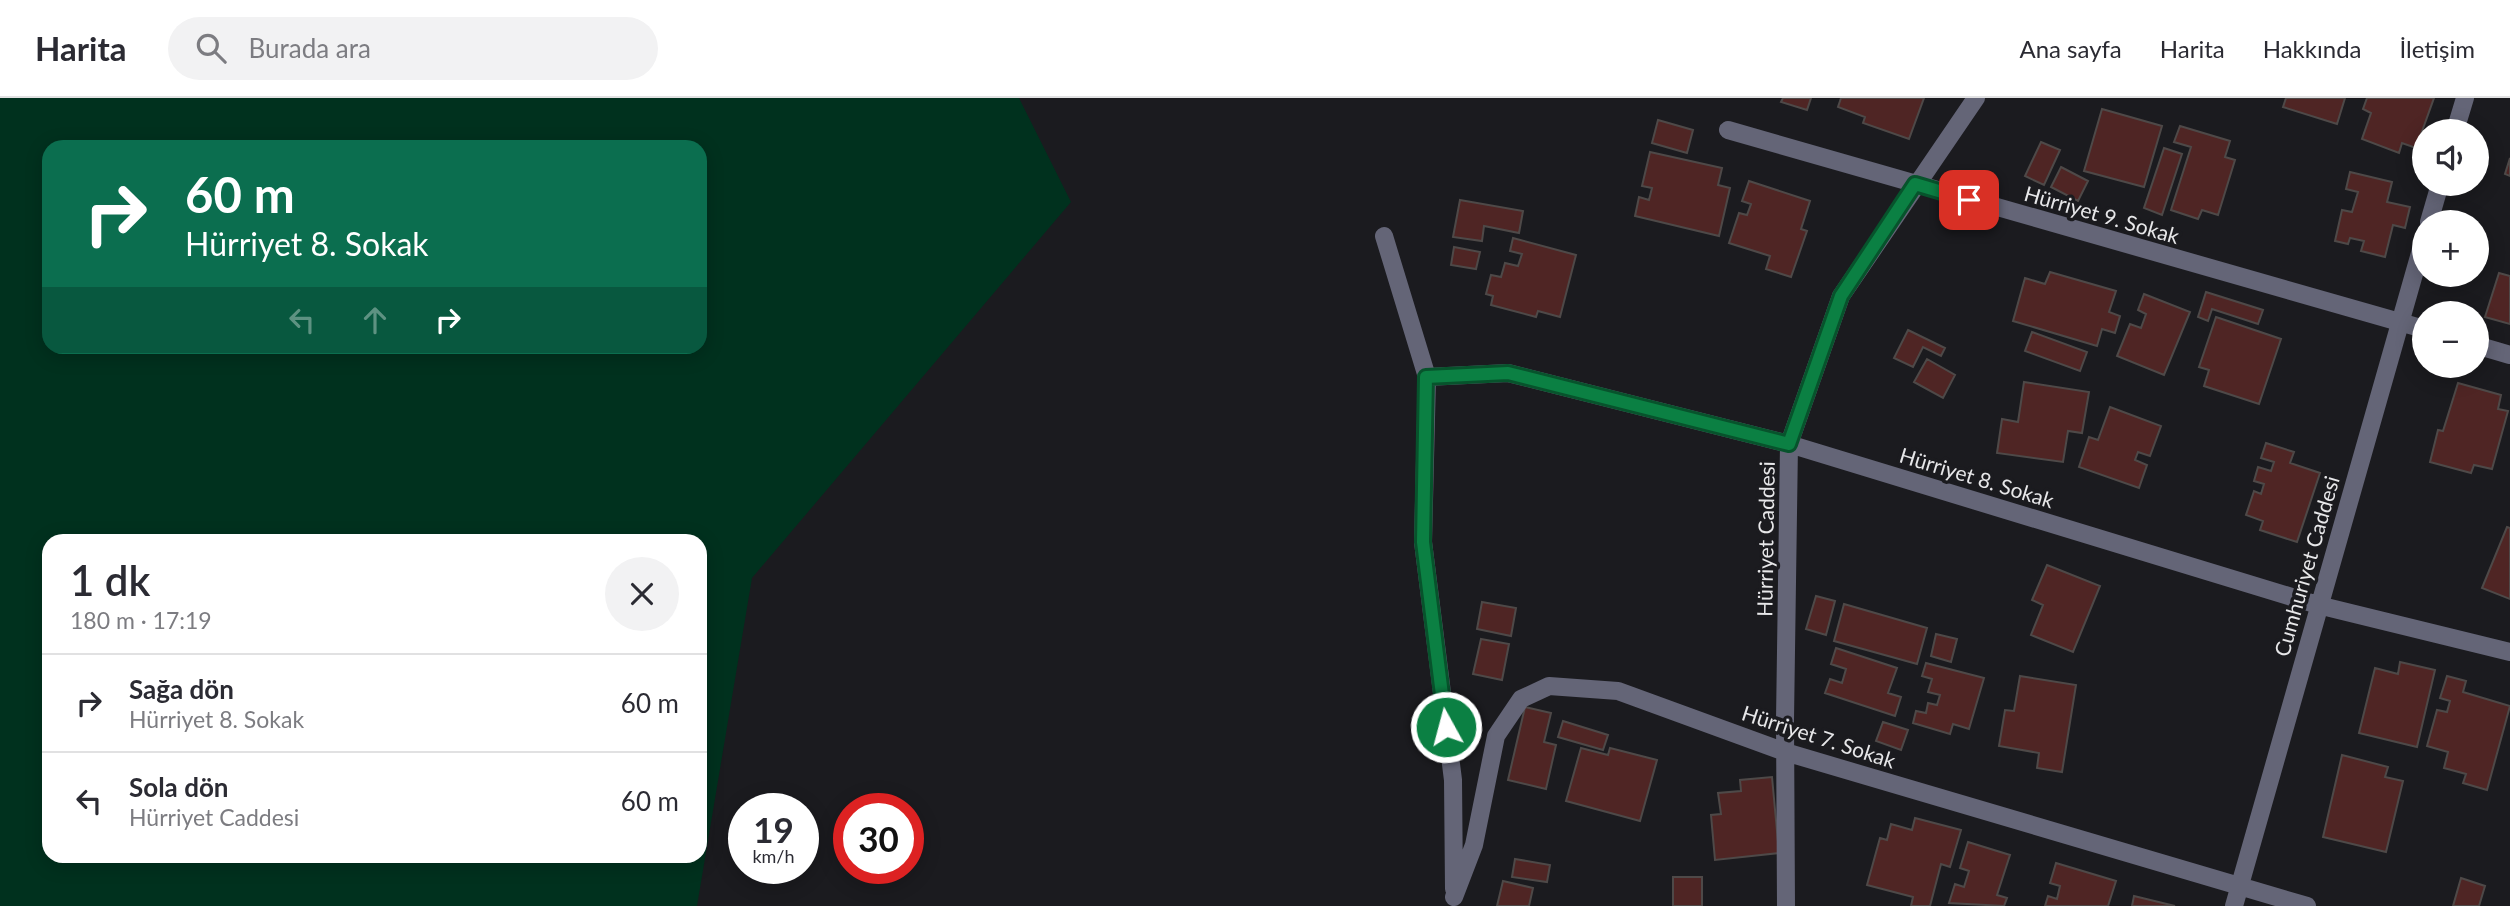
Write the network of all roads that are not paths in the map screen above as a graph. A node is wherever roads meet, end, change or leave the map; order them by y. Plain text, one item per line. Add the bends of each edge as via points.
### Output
1 (1976, 98) edge
2 (2465, 98) edge
3 (2459, 119) edge
4 (1728, 130) dead end
5 (1915, 184) junction
6 (1384, 236) dead end
7 (2412, 280) edge
8 (2400, 322) junction
9 (2412, 326) edge
10 (2489, 349) edge
11 (2510, 355) edge
12 (1426, 377) junction
13 (1789, 444) junction
14 (2318, 605) junction
15 (2510, 652) edge
16 (1785, 752) junction
17 (2239, 887) junction
18 (1454, 902) edge
19 (1786, 906) edge
20 (2234, 906) edge
21 (2307, 906) edge

1 - 5 street, Hürriyet Caddesi
2 - 3 street
4 - 5 street, Hürriyet 9. Sokak
5 - 8 street, Hürriyet 9. Sokak
5 - 13 street, Hürriyet Caddesi via 1841,296
6 - 12 street
7 - 8 street, Cumhuriyet Caddesi
8 - 9 street, Hürriyet 9. Sokak
8 - 14 street, Cumhuriyet Caddesi
10 - 11 street
12 - 13 street, Hürriyet 8. Sokak via 1508,373
12 - 18 street via 1423,542 1452,780
13 - 14 street, Hürriyet 8. Sokak
13 - 16 street, Hürriyet Caddesi
14 - 15 street, Hürriyet 8. Sokak
14 - 17 street, Cumhuriyet Caddesi
16 - 17 street, Hürriyet 7. Sokak
16 - 18 street, Hürriyet 7. Sokak via 1618,691 1549,686 1521,698 1496,736 1474,845
16 - 19 street, Hürriyet Caddesi
17 - 20 street, Cumhuriyet Caddesi
17 - 21 street, Hürriyet 7. Sokak

